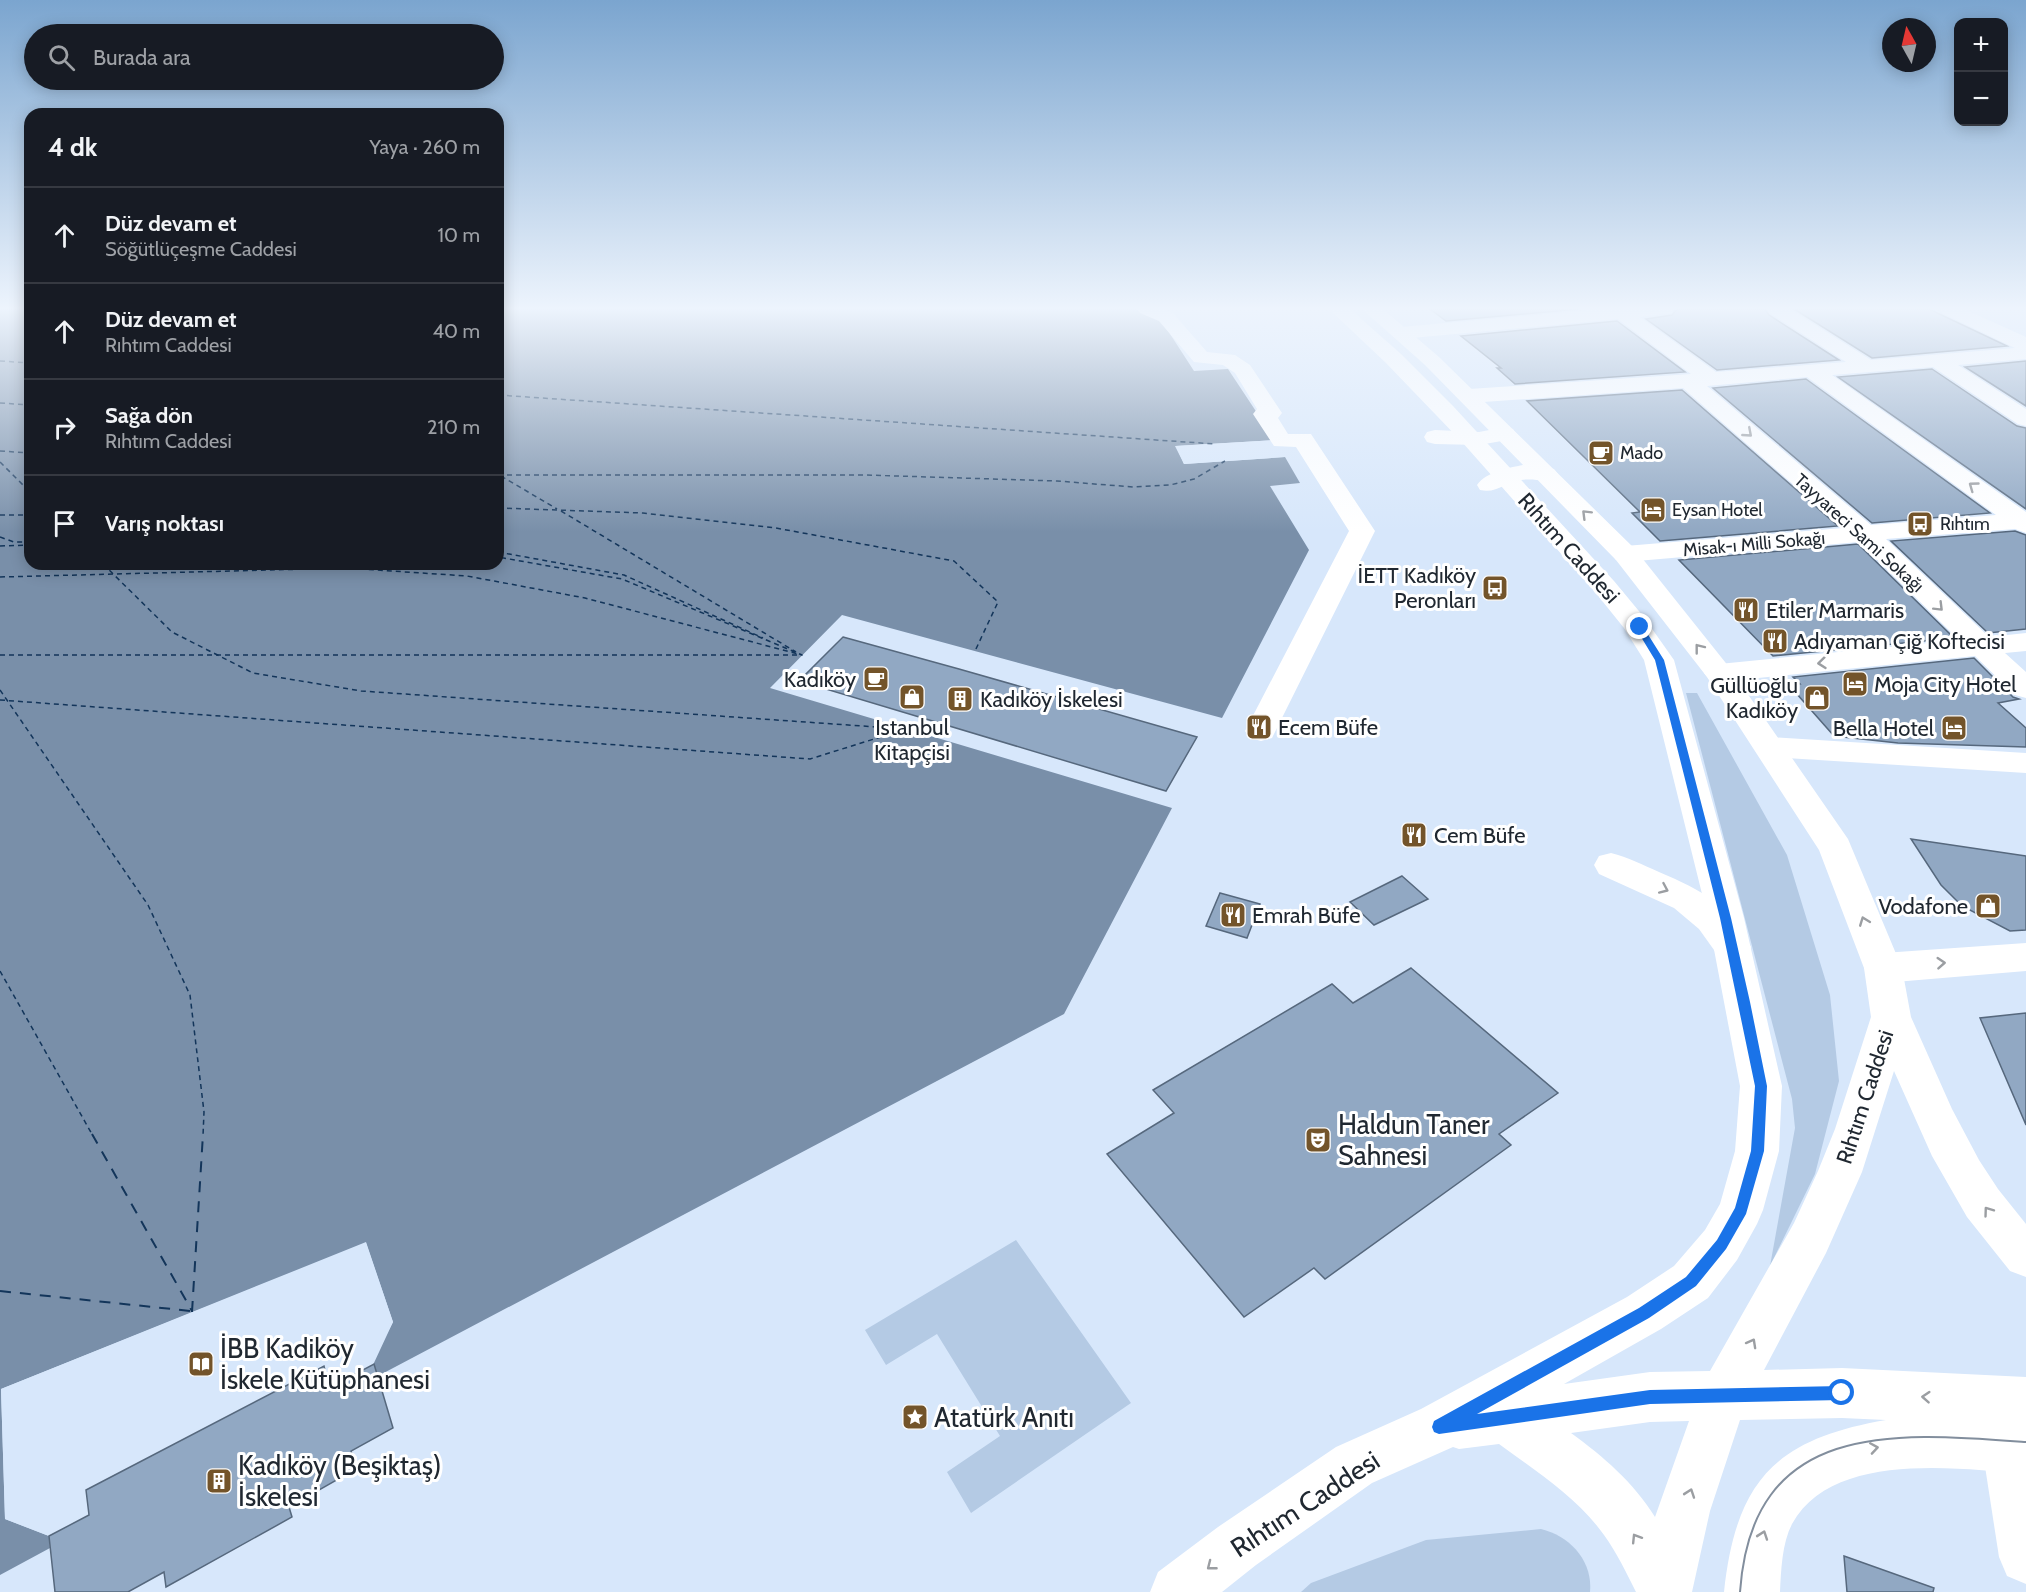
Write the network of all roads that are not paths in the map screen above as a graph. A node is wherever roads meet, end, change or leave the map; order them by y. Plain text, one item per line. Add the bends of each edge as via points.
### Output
1 (1252, 383) edge
2 (1419, 383) edge
3 (1455, 383) edge
4 (1652, 383) edge
5 (1704, 383) edge
6 (1829, 383) edge
7 (1972, 383) edge
8 (1469, 396) junction
9 (2026, 419) edge
10 (1506, 434) junction
11 (1435, 437) dead end
12 (1471, 440) junction
13 (1546, 474) junction
14 (1496, 480) junction
15 (2024, 522) edge
16 (1867, 535) junction
17 (1626, 554) junction
18 (2026, 642) edge
19 (1980, 647) junction
20 (1719, 673) junction
21 (2026, 689) edge
22 (1261, 731) dead end
23 (1770, 747) junction
24 (2026, 763) edge
25 (1611, 865) dead end
26 (1732, 947) junction
27 (2026, 957) edge
28 (1883, 968) junction
29 (1891, 1017) junction
30 (2026, 1256) edge
31 (1724, 1394) junction
32 (1505, 1417) junction
33 (1439, 1427) junction
34 (2022, 1437) edge
35 (2026, 1557) edge
36 (1664, 1591) edge
37 (1178, 1592) edge
38 (1752, 1592) edge

1 - 22 street via 1271,413 1264,414 1282,441 1303,439 1362,531
2 - 12 street, Rıhtım Caddesi
3 - 8 street, Rıhtım Caddesi
4 - 8 street
5 -> 16 street, Tayyareci Sami Sokağı
15 -> 6 street
7 - 9 street
8 - 10 street, Rıhtım Caddesi
10 - 12 street
10 - 13 street, Rıhtım Caddesi
11 - 12 street
12 - 14 street, Rıhtım Caddesi
13 - 14 street via 1528,471
17 -> 13 street, Rıhtım Caddesi
14 - 26 street, Rıhtım Caddesi via 1640,627 1659,660
15 - 16 street, Misak-ı Milli Sokağı
16 - 17 street, Misak-ı Milli Sokağı
16 -> 19 street, Tayyareci Sami Sokağı
20 -> 17 street, Rıhtım Caddesi
18 - 19 street
19 -> 20 street
19 - 21 street, Tayyareci Sami Sokağı
20 - 23 street, Rıhtım Caddesi
23 - 24 street via 1870,759
28 -> 23 street, Rıhtım Caddesi via 1836,848
25 -> 26 street via 1687,899 1712,919
26 - 33 street, Rıhtım Caddesi via 1761,1086 1757,1151 1741,1210 1721,1245 1691,1282 1644,1313
28 -> 27 street
28 - 29 street, Rıhtım Caddesi
30 -> 29 street via 1988,1211 1964,1174
31 -> 29 street, Rıhtım Caddesi via 1810,1238 1840,1172
31 - 32 street, Rıhtım Caddesi via 1650,1397
34 -> 31 street via 1842,1393
36 -> 31 street, Rıhtım Caddesi via 1683,1511
32 - 33 street, Rıhtım Caddesi
36 -> 32 street via 1617,1508 1587,1477
33 -> 37 street, Rıhtım Caddesi via 1354,1465
34 - 35 street
38 -> 34 street via 1754,1558 1773,1505 1793,1481 1818,1463 1853,1452 1906,1445

